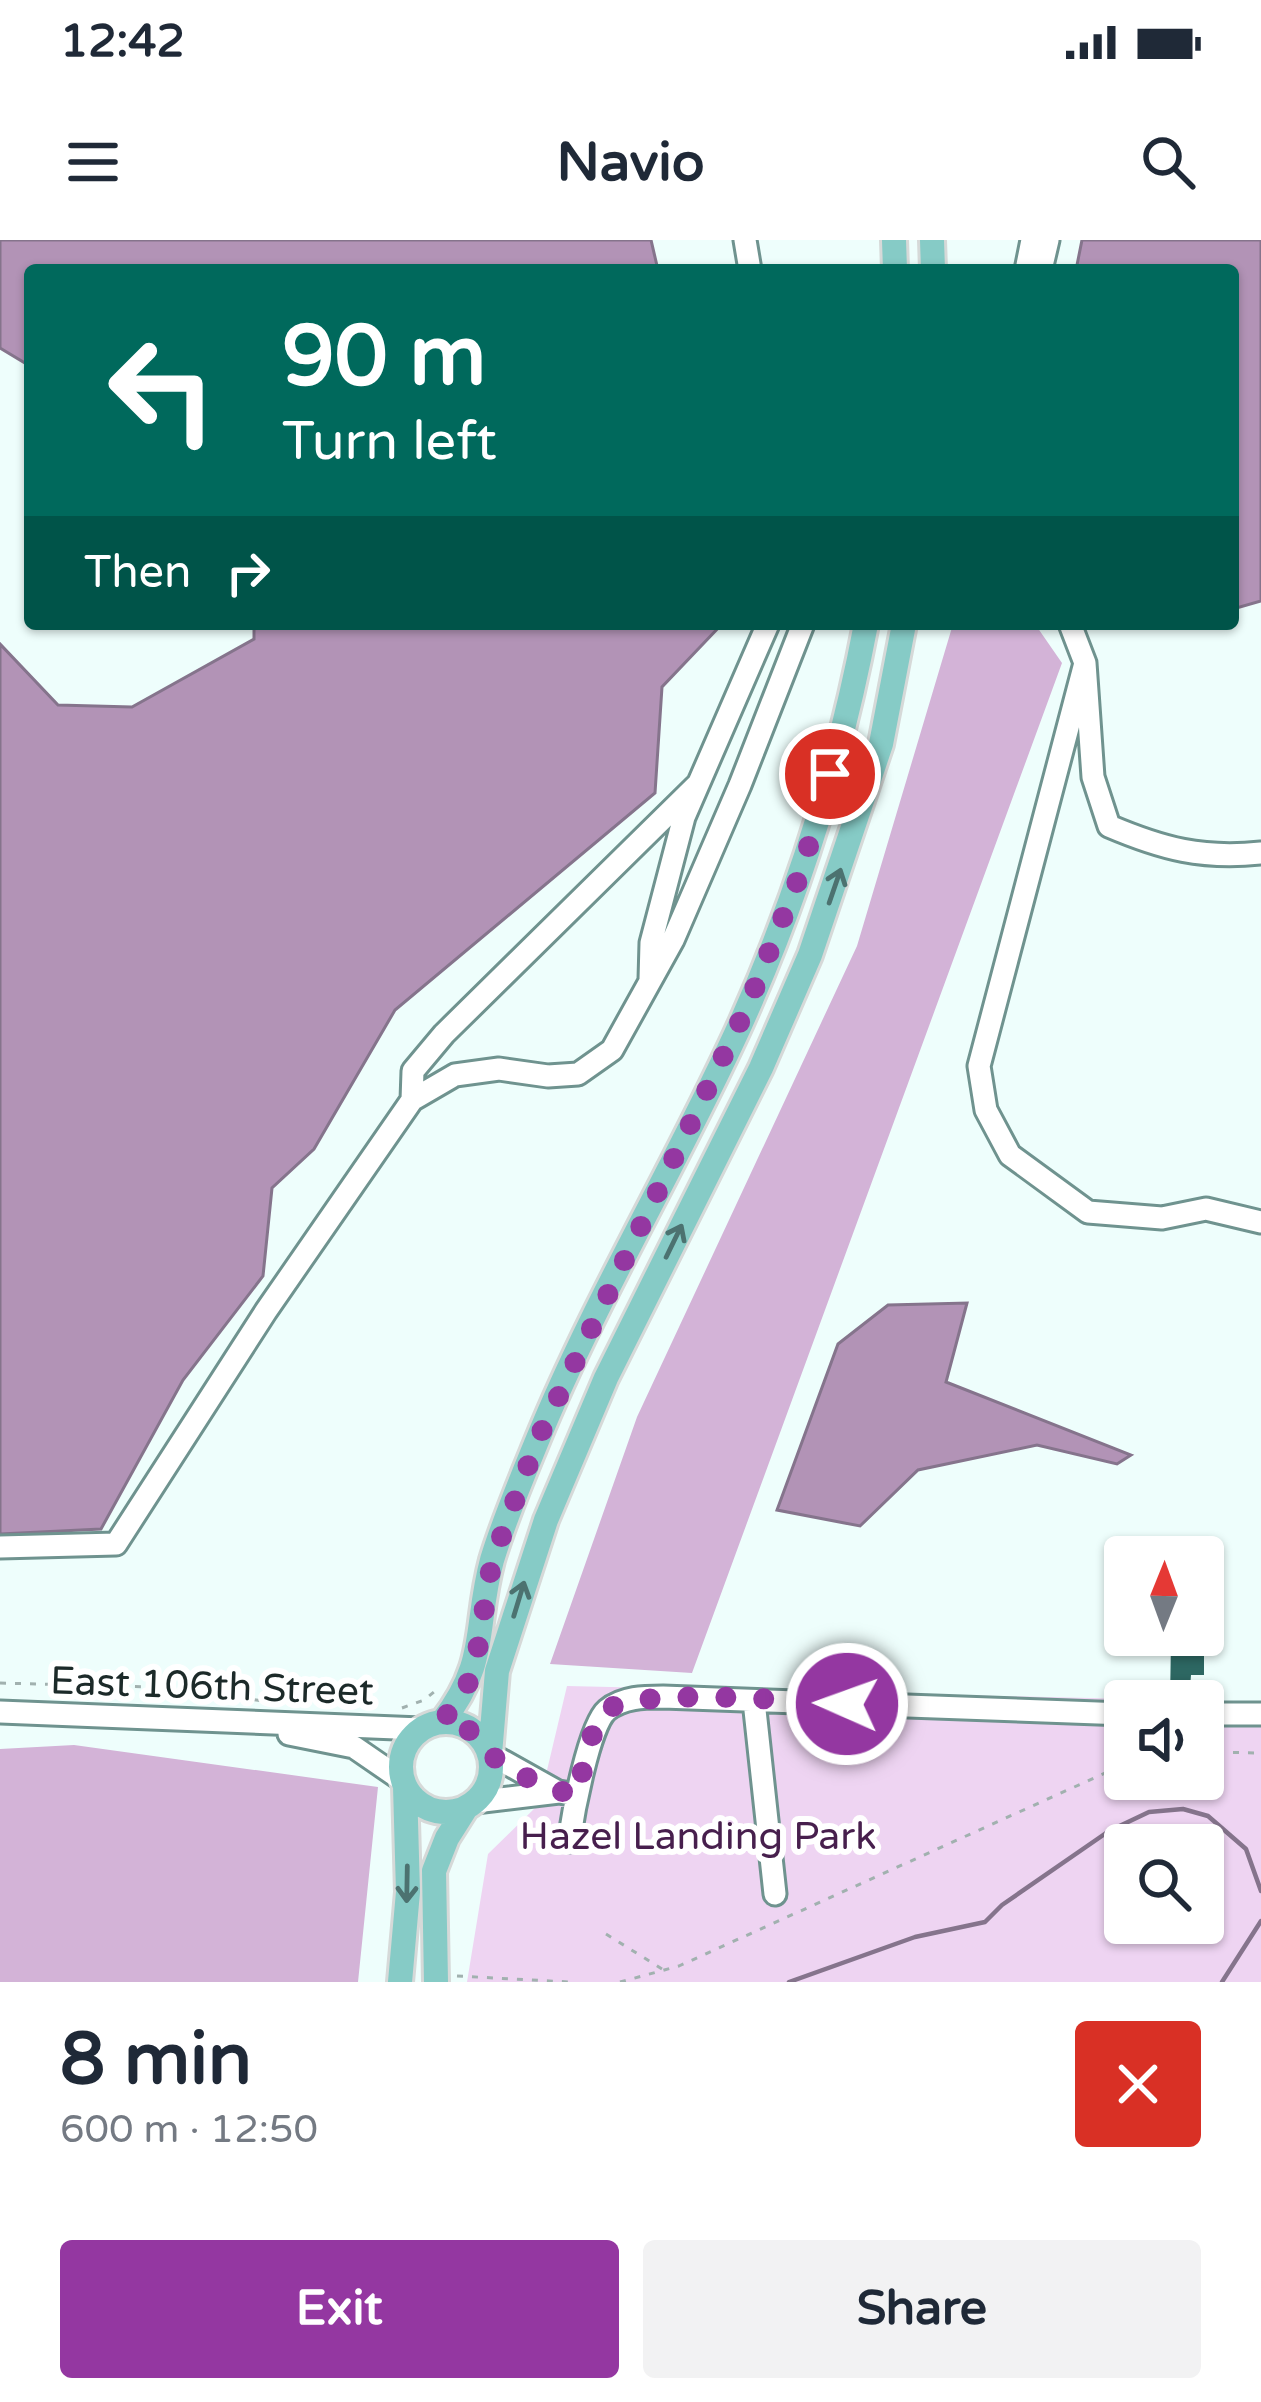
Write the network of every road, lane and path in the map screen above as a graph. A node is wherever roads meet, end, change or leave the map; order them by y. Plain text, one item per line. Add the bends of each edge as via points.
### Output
1 (766, 630) edge
2 (801, 630) edge
3 (865, 630) edge
4 (903, 630) edge
5 (1072, 630) edge
6 (1085, 663) junction
7 (697, 784) junction
8 (1261, 853) edge
9 (650, 982) junction
10 (412, 1100) junction
11 (1261, 1222) edge
12 (0, 1547) edge
13 (0, 1683) edge
14 (441, 1686) dead end
15 (754, 1701) junction
16 (296, 1705) dead end
17 (400, 1709) dead end
18 (0, 1712) edge
19 (1104, 1713) edge
20 (1224, 1714) edge
21 (1261, 1714) edge
22 (266, 1726) junction
23 (432, 1726) junction
24 (1224, 1753) edge
25 (490, 1754) junction
26 (1261, 1754) edge
27 (1104, 1774) edge
28 (403, 1783) junction
29 (567, 1794) junction
30 (470, 1805) junction
31 (569, 1841) dead end
32 (775, 1894) dead end
33 (606, 1934) dead end
34 (663, 1970) junction
35 (444, 1979) edge
36 (400, 1982) edge
37 (569, 1982) edge
38 (620, 1982) edge

1 - 7 street
2 - 9 street
3 - 23 main road via 808,851 765,966 538,1439 492,1562 475,1666
25 -> 4 main road via 496,1671 540,1537 606,1378 810,956 881,744
5 - 6 street
6 - 8 street via 1093,777 1109,826 1163,848
6 - 11 street via 979,1066 986,1110 1010,1155 1088,1212 1162,1217 1206,1209
7 - 9 street via 651,944
7 - 10 street via 444,1034 413,1071
9 - 10 street via 612,1050 578,1074 454,1075
10 - 12 street via 116,1544
13 - 16 path via 155,1687
14 - 17 path
15 - 19 street
15 - 29 street via 620,1701 602,1713
15 - 32 street
18 - 22 street, East 106th Street
20 - 21 street
22 - 23 street, East 106th Street
22 - 28 street via 354,1747
23 - 25 main road via 472,1730
23 - 28 main road via 402,1757
24 - 26 path
25 - 29 street
25 - 30 main road via 491,1776
27 - 34 path
28 - 30 main road via 435,1811
28 -> 36 main road via 408,1892
29 - 30 street
29 - 31 street
30 - 35 main road via 434,1871
33 - 34 path
34 - 38 path
35 - 37 path

